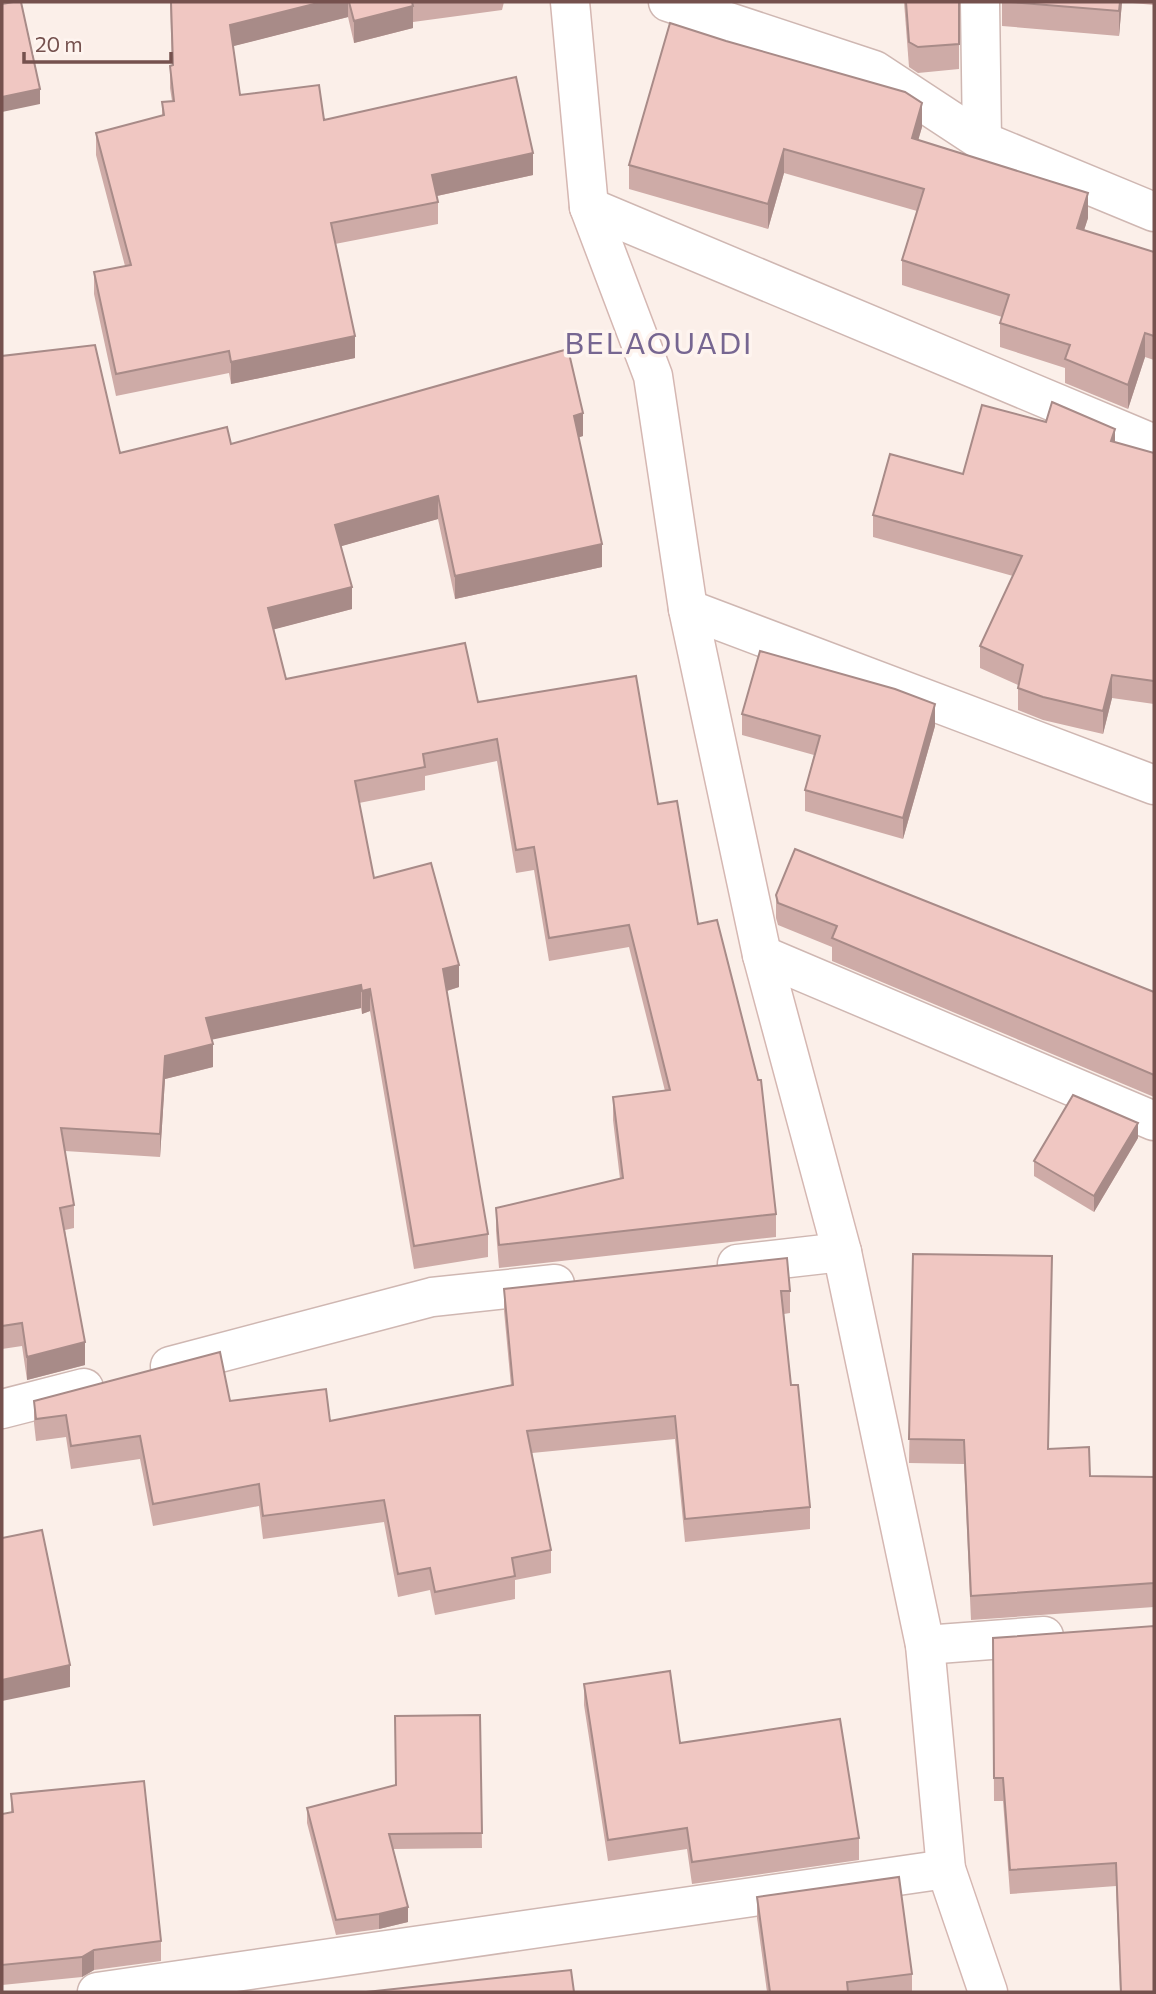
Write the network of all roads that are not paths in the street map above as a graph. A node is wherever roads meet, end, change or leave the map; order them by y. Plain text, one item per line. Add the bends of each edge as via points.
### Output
1 (570, 2) edge
2 (668, 2) edge
3 (980, 2) edge
4 (982, 141) junction
5 (589, 207) junction
6 (1154, 212) edge
7 (1154, 444) edge
8 (688, 609) junction
9 (1154, 785) edge
10 (762, 955) junction
11 (1154, 1121) edge
12 (842, 1252) junction
13 (705, 1267) edge
14 (582, 1280) edge
15 (2, 1409) edge
16 (1073, 1634) edge
17 (925, 1645) junction
18 (946, 1869) junction
19 (97, 1992) edge
20 (988, 1992) edge

1 - 5 street
2 - 4 street via 874,70
3 - 4 street
4 - 6 street
5 - 7 street
5 - 8 street via 653,376
8 - 9 street
8 - 10 street
10 - 11 street
10 - 12 street
12 - 13 street
12 - 17 street
14 - 15 street via 432,1297
16 - 17 street
17 - 18 street
18 - 19 street
18 - 20 street

